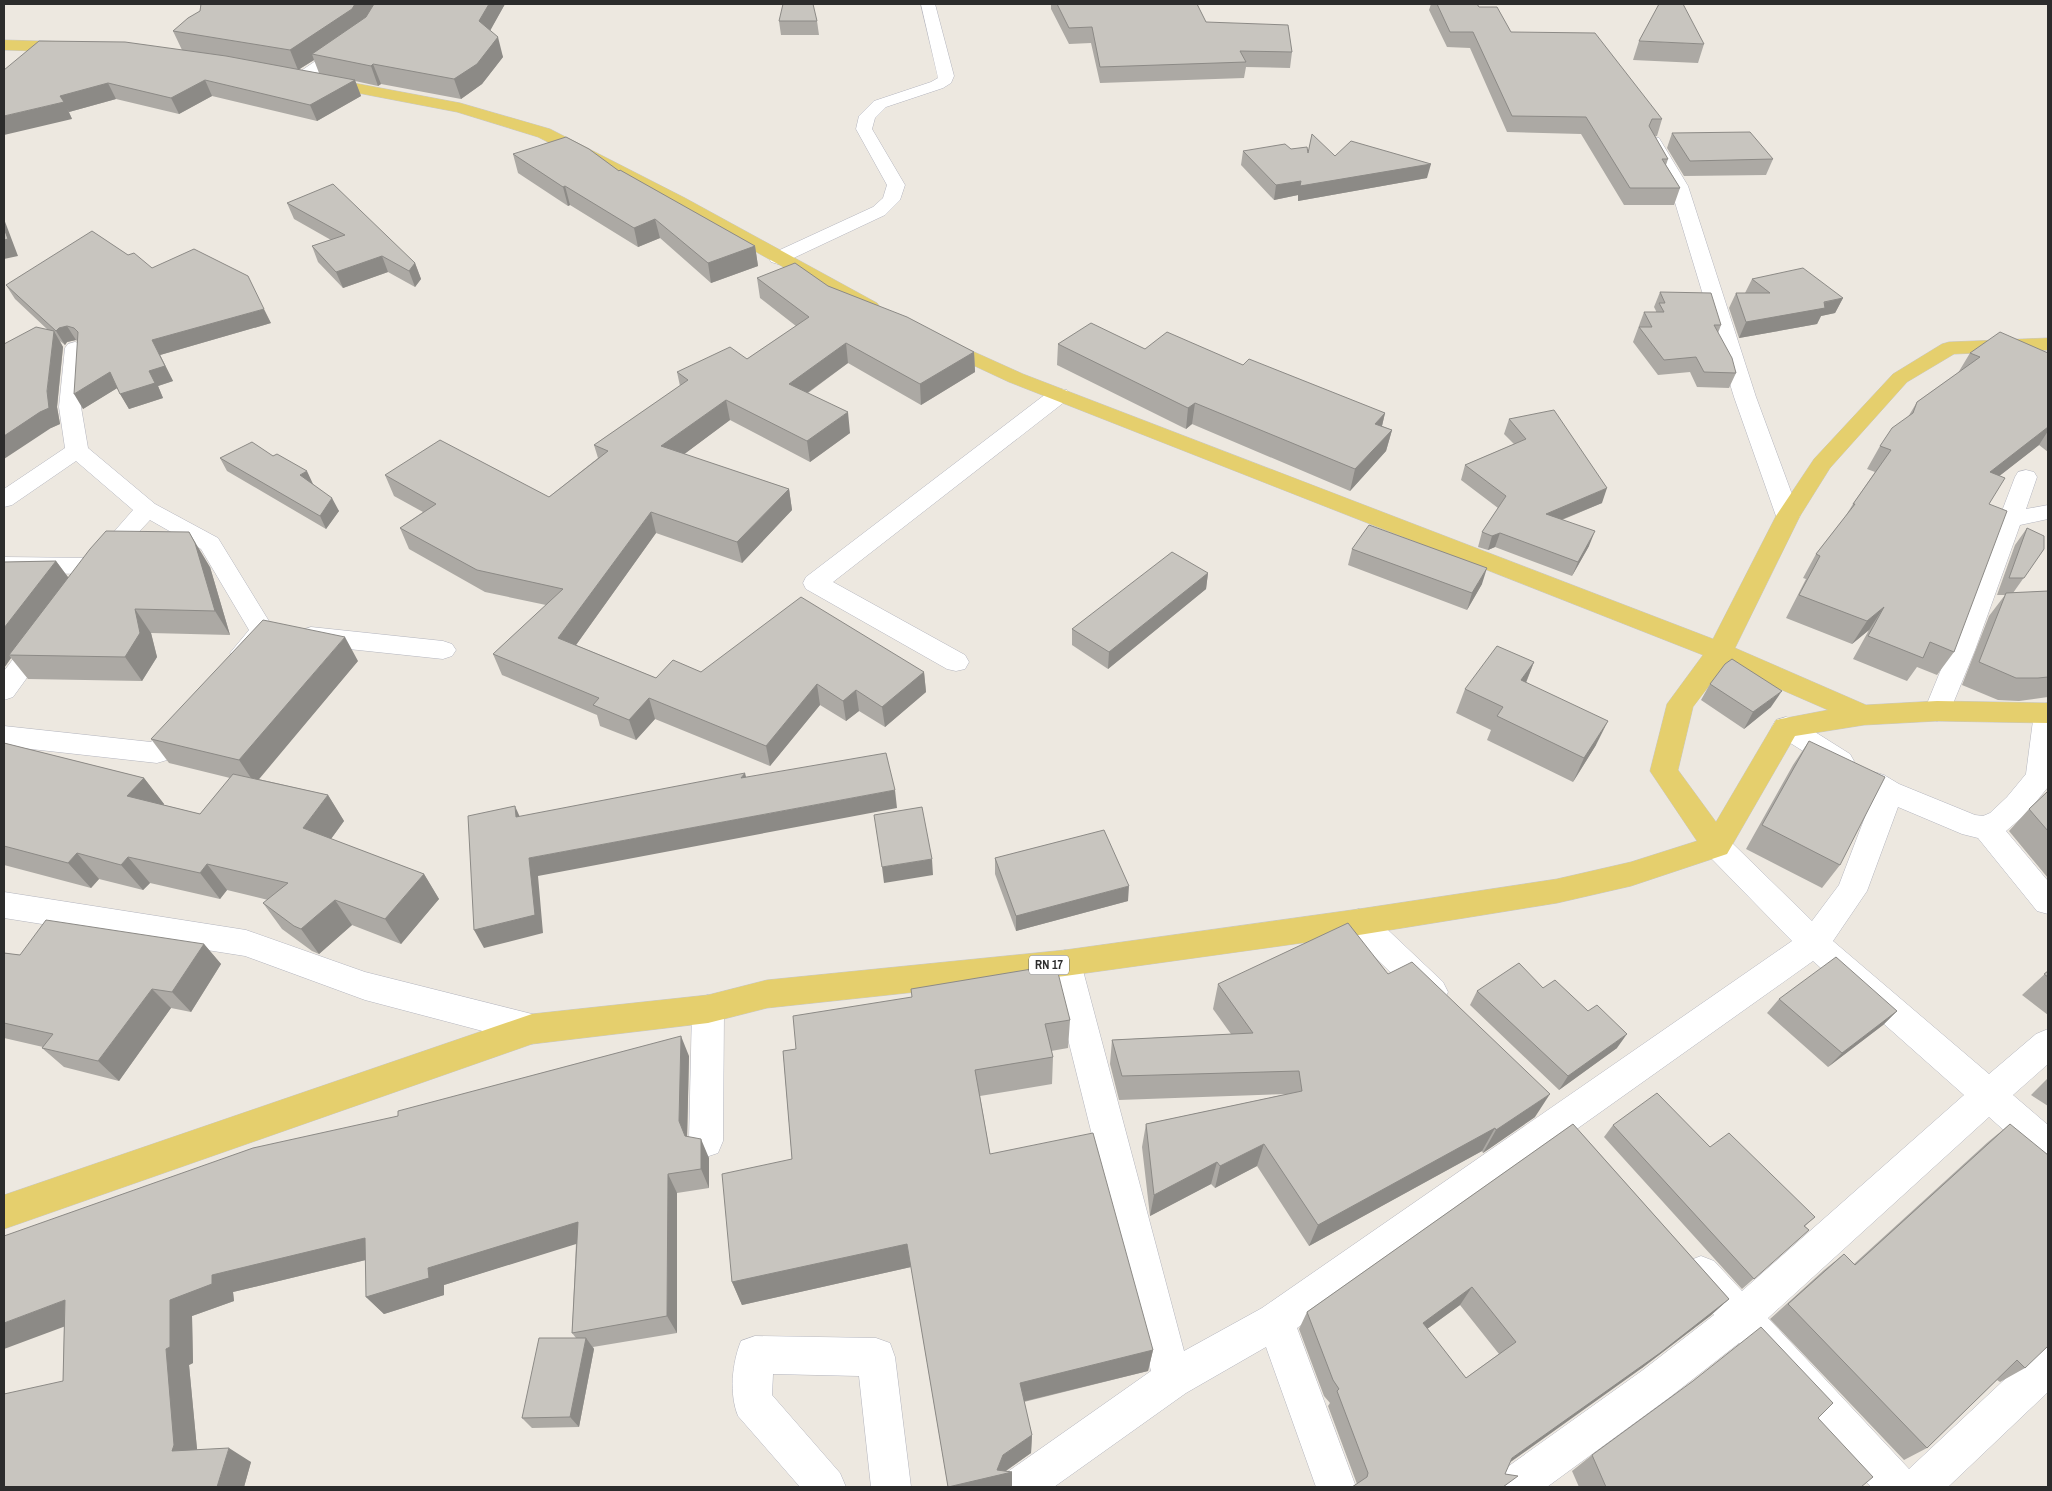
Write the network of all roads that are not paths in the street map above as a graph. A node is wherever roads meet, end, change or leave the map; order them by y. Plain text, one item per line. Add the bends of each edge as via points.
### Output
1 (928, 4) edge
2 (358, 39) edge
3 (4, 45) edge
4 (92, 48) edge
5 (291, 76) joint
6 (1653, 142) edge
7 (778, 258) junction
8 (890, 318) edge
9 (925, 336) edge
10 (2048, 344) edge
11 (75, 348) edge
12 (1059, 394) junction
13 (77, 450) junction
14 (2026, 477) dead end
15 (4, 500) edge
16 (146, 509) junction
17 (2048, 512) edge
18 (1788, 516) junction
19 (2010, 520) junction
20 (4, 564) edge
21 (96, 566) junction
22 (79, 589) edge
23 (56, 620) edge
24 (278, 633) junction
25 (443, 650) dead end
26 (1720, 652) junction
27 (956, 662) dead end
28 (225, 674) edge
29 (4, 690) edge
30 (200, 703) edge
31 (1937, 711) junction
32 (2048, 713) edge
33 (1864, 715) junction
34 (1786, 727) junction
35 (4, 736) edge
36 (2044, 779) edge
37 (1889, 792) junction
38 (1986, 828) junction
39 (1717, 846) junction
40 (2048, 902) edge
41 (4, 905) edge
42 (1359, 922) junction
43 (1814, 943) junction
44 (1066, 963) junction
45 (708, 1009) junction
46 (1451, 1011) edge
47 (532, 1029) junction
48 (2048, 1044) edge
49 (1987, 1095) junction
50 (706, 1141) dead end
51 (2048, 1147) edge
52 (4, 1212) edge
53 (1681, 1252) edge
54 (1740, 1318) junction
55 (1274, 1321) junction
56 (2048, 1366) edge
57 (1172, 1379) junction
58 (826, 1487) edge
59 (891, 1487) edge
60 (1020, 1487) edge
61 (1336, 1487) edge
62 (1512, 1487) edge
63 (1898, 1487) edge
64 (1919, 1487) edge

1 - 7 street via 945,80 880,104 867,116 864,129 896,185 891,200 879,211
2 - 5 street
3 - 4 main road
5 - 7 main road via 460,108 544,133 679,202
6 - 18 street via 1679,186 1745,397
7 - 8 main road
9 - 12 main road
10 - 18 main road via 1949,348 1900,378 1822,464
11 - 13 street via 70,407
12 - 26 main road
12 - 27 street via 815,583
13 - 15 street
13 - 16 street
14 - 19 street
16 - 21 street
16 - 24 street via 210,544
17 - 19 street
18 - 26 main road
19 - 31 street via 1988,606
20 - 21 street
21 - 22 street
23 - 29 street
24 - 25 street
24 - 28 street
26 - 33 main road
26 - 39 main road via 1680,704 1664,771
30 - 35 street via 157,753
31 - 32 main road
31 - 33 main road
32 - 36 street
33 - 34 main road
34 - 37 street
34 - 39 main road
36 - 38 street via 2000,821
37 - 38 street via 1972,826
37 - 43 street via 1852,891
38 - 40 street
39 - 42 main road, RN 17 via 1631,874 1557,891
39 - 43 street
41 - 47 street via 246,943 365,986
42 - 44 main road, RN 17
42 - 46 street
43 - 49 street
43 - 55 street
44 - 45 main road, RN 17 via 768,994
44 - 57 street
45 - 47 main road, RN 17
45 - 50 street
47 - 52 main road, RN 17
48 - 49 street
49 - 51 street
49 - 54 street
53 - 54 street
54 - 62 street via 1671,1373
54 - 63 street
55 - 57 street
55 - 61 street
56 - 64 street
57 - 60 street
58 - 59 street via 752,1402 755,1355 876,1357

